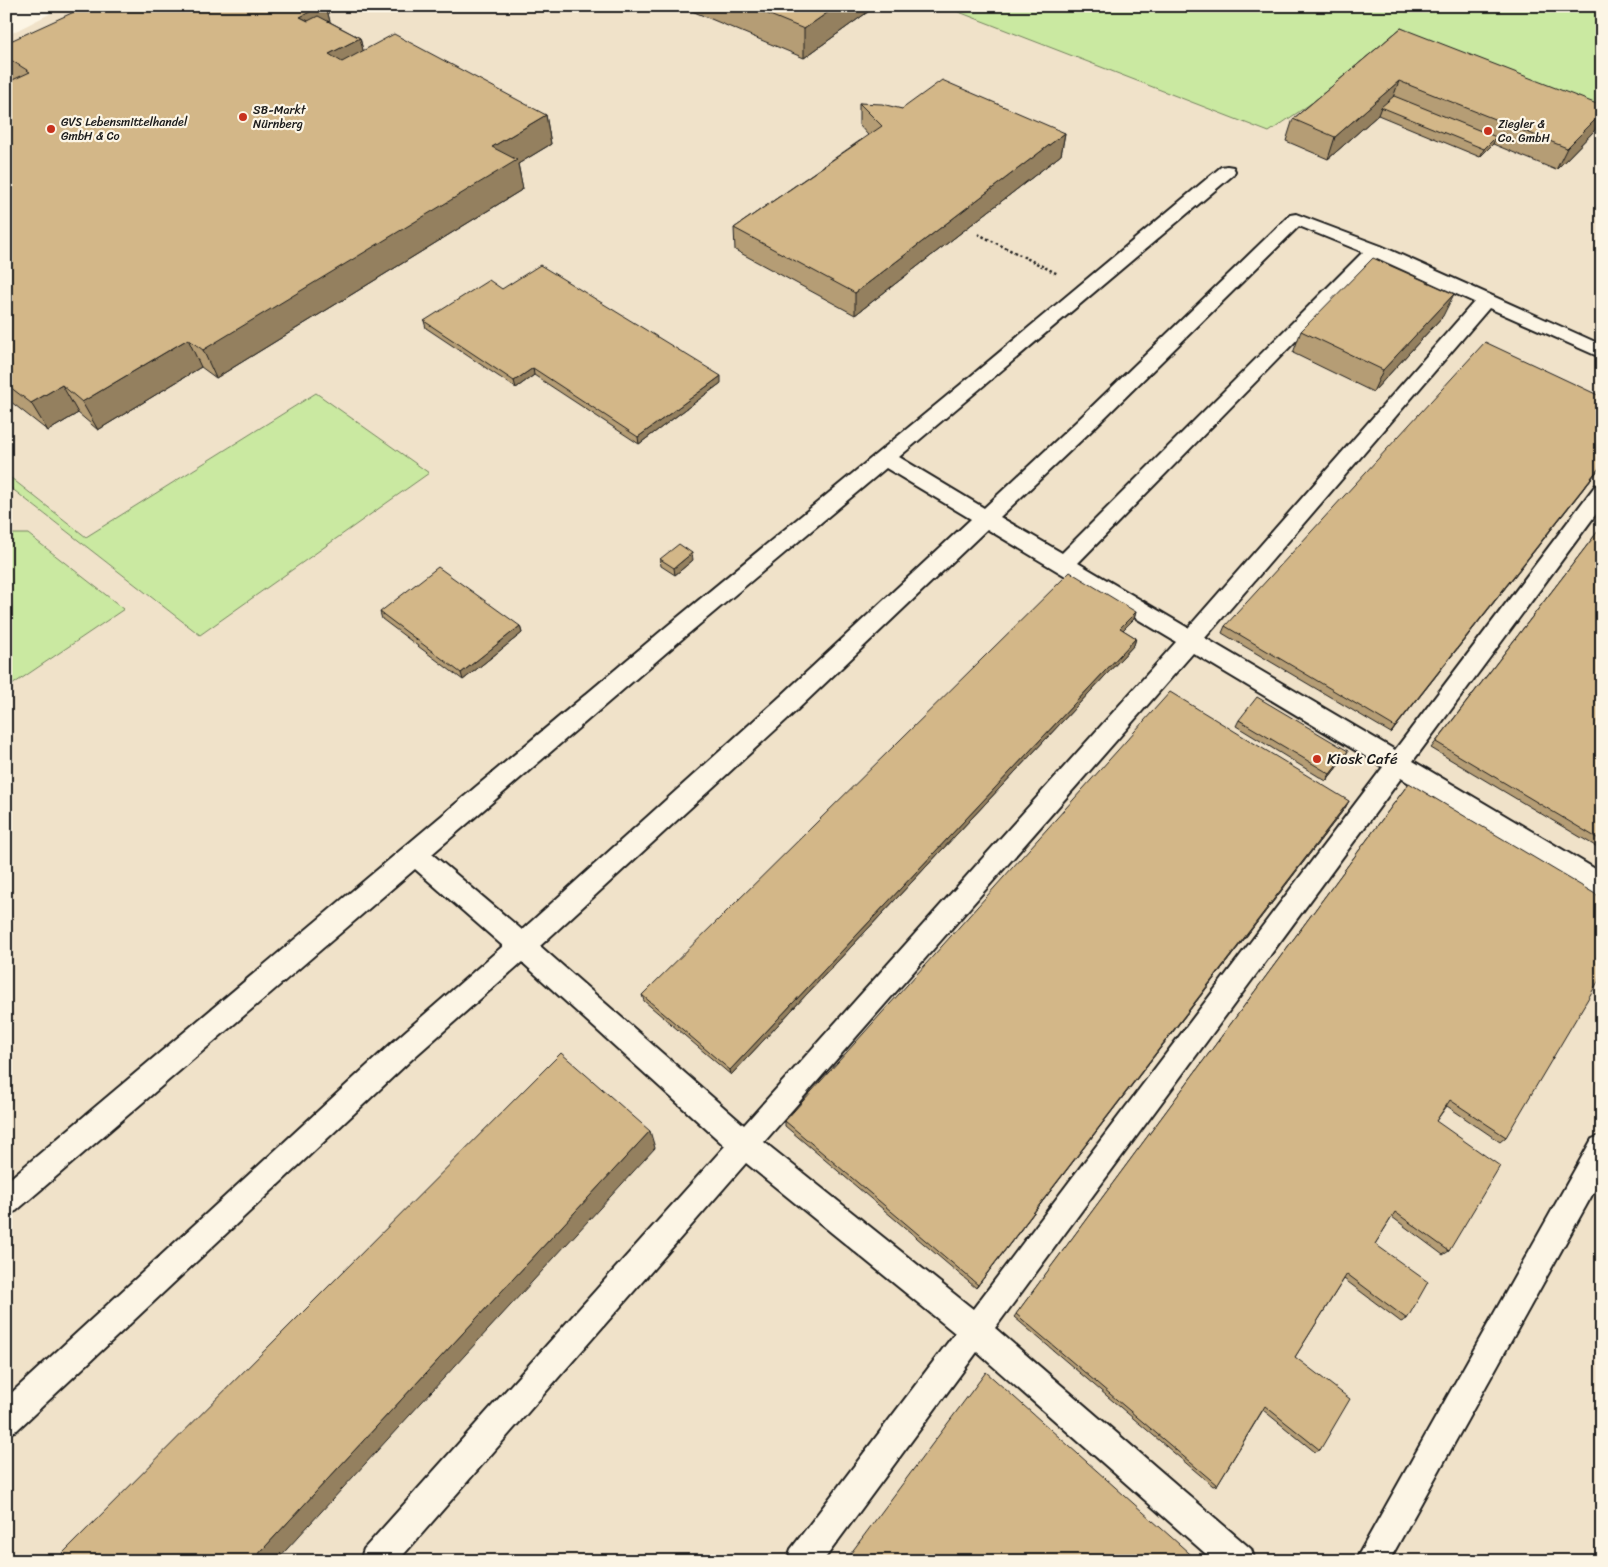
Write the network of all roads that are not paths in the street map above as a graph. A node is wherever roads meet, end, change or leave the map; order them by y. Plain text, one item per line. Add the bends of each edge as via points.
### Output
1 (1227, 171) dead end
2 (1375, 250) junction
3 (1485, 300) junction
4 (1602, 352) edge
5 (885, 458) junction
6 (1602, 491) edge
7 (986, 518) junction
8 (1064, 564) junction
9 (1190, 640) junction
10 (1397, 764) junction
11 (415, 854) junction
12 (1602, 886) edge
13 (522, 946) junction
14 (744, 1144) junction
15 (1602, 1149) edge
16 (6, 1201) edge
17 (975, 1330) junction
18 (6, 1419) edge
19 (376, 1561) edge
20 (803, 1561) edge
21 (1239, 1561) edge
22 (1371, 1561) edge

1 - 5 lane
2 - 3 lane
2 - 7 lane via 1296,219
2 - 8 lane
3 - 4 lane
3 - 9 lane
5 - 7 lane
5 - 11 lane
6 - 10 lane
7 - 8 lane
7 - 13 lane
8 - 9 lane
9 - 10 lane
9 - 14 lane
10 - 12 lane
10 - 17 lane
11 - 13 lane
11 - 16 lane
13 - 14 lane
13 - 18 lane via 402,1051
14 - 17 lane
14 - 19 lane
15 - 22 lane
17 - 20 lane
17 - 21 lane

